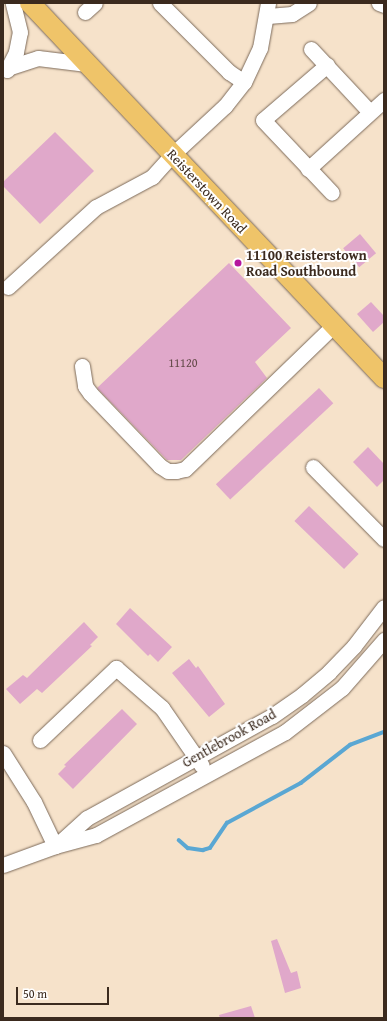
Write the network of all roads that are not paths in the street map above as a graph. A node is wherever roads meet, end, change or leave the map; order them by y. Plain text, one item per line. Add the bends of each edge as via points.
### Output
1 (13, 3) edge
2 (30, 3) edge
3 (160, 3) edge
4 (309, 3) edge
5 (379, 3) edge
6 (384, 5) edge
7 (268, 9) edge
8 (311, 49) dead end
9 (87, 64) junction
10 (327, 65) junction
11 (6, 70) edge
12 (244, 82) junction
13 (384, 100) edge
14 (370, 112) junction
15 (172, 155) junction
16 (308, 169) junction
17 (332, 193) dead end
18 (8, 287) dead end
19 (334, 325) junction
20 (82, 366) dead end
21 (384, 378) edge
22 (313, 467) dead end
23 (384, 539) edge
24 (384, 607) edge
25 (384, 640) edge
26 (40, 740) dead end
27 (3, 753) edge
28 (196, 757) junction
29 (208, 775) junction
30 (55, 846) junction
31 (3, 866) edge

1 - 11 street via 20,32
2 - 9 main road, Reisterstown Road
3 - 12 street via 229,72
4 - 7 street via 292,14
5 - 6 street
7 - 12 street via 260,48
8 - 10 street
9 - 11 street via 38,58
9 - 15 main road, Reisterstown Road
10 - 14 street
10 - 16 street via 263,120
12 - 15 street via 220,111
13 - 14 street
14 - 16 street
15 - 18 street via 152,177 96,207
15 - 19 main road, Reisterstown Road
16 - 17 street
19 - 20 street via 186,469 176,471 168,471 160,466 90,393 85,386
19 - 21 main road, Reisterstown Road
22 - 23 street
24 - 28 street, Gentlebrook Road via 354,646 302,695 272,716
25 - 29 street, Gentlebrook Road via 342,688 314,711 285,732
26 - 28 street via 116,668 162,708
27 - 30 street via 34,802
28 - 29 street
28 - 30 street, Gentlebrook Road via 87,818
29 - 30 street, Gentlebrook Road via 96,835
30 - 31 street, Gentlebrook Road

